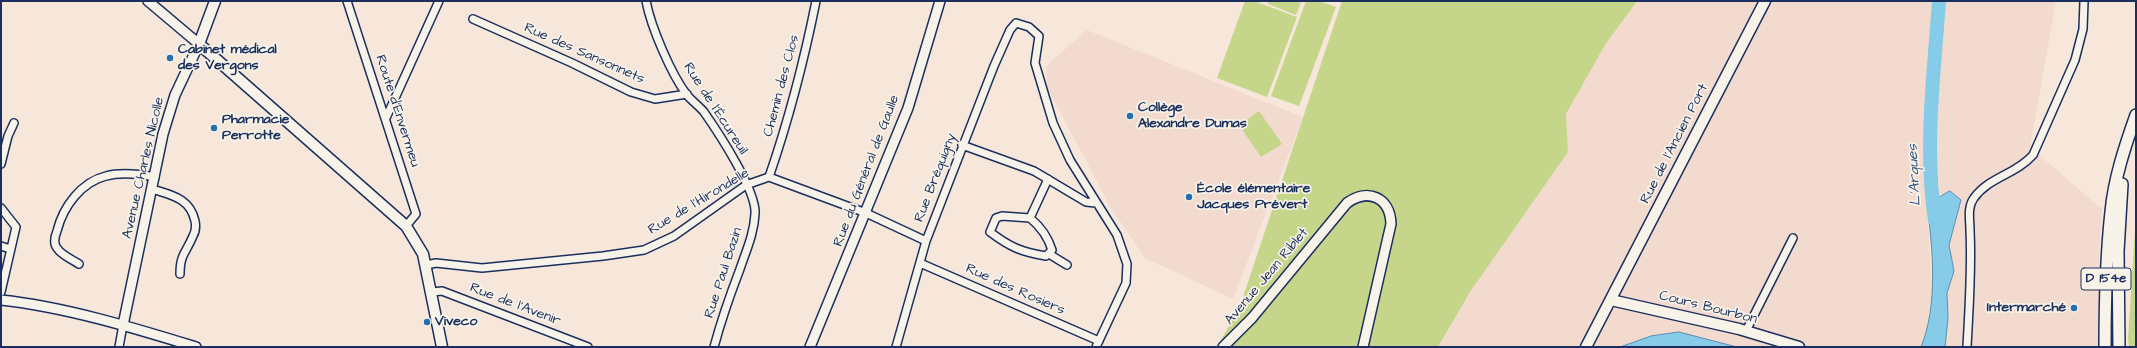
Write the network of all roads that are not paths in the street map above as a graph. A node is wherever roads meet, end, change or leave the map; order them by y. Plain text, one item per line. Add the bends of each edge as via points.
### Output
1 (148, 1) edge
2 (215, 1) edge
3 (347, 1) edge
4 (439, 1) edge
5 (646, 1) edge
6 (816, 1) edge
7 (940, 1) edge
8 (1765, 1) edge
9 (2084, 1) edge
10 (473, 19) dead end
11 (199, 44) junction
12 (687, 94) junction
13 (2136, 115) edge
14 (386, 118) junction
15 (14, 123) dead end
16 (5, 135) edge
17 (962, 145) junction
18 (1, 164) edge
19 (155, 177) junction
20 (769, 177) junction
21 (1048, 179) junction
22 (746, 185) junction
23 (152, 189) junction
24 (1096, 203) junction
25 (1, 208) edge
26 (866, 213) junction
27 (1030, 218) junction
28 (406, 226) junction
29 (1793, 238) dead end
30 (926, 241) junction
31 (1, 246) edge
32 (10, 249) junction
33 (1049, 254) junction
34 (920, 263) junction
35 (79, 264) dead end
36 (426, 265) junction
37 (1068, 265) dead end
38 (180, 274) dead end
39 (1, 292) edge
40 (432, 292) junction
41 (1, 300) edge
42 (1611, 300) junction
43 (123, 325) junction
44 (1746, 331) junction
45 (1098, 344) edge
46 (118, 347) edge
47 (196, 347) edge
48 (442, 347) edge
49 (588, 347) edge
50 (714, 347) edge
51 (810, 347) edge
52 (896, 347) edge
53 (1223, 347) edge
54 (1364, 347) edge
55 (1586, 347) edge
56 (1799, 347) edge
57 (1966, 347) edge
58 (2105, 347) edge
59 (2119, 347) edge

1 - 11 street
2 - 11 main road, Avenue Charles Nicolle
3 - 14 street, Route d'Envermeu
4 - 14 street
5 - 12 street, Rue de l'Écureuil via 659,42
6 - 20 street, Chemin des Clos via 789,118
7 - 26 street, Rue du Général de Gaulle via 908,108
8 - 42 main road, Rue de l'Ancien Port
9 - 57 street via 2083,29 2075,60 2033,155 2023,166 1989,183 1973,198 1969,211 1972,271
10 - 12 street, Rue des Sansonnets via 631,92 655,99
11 - 19 street, Avenue Charles Nicolle via 175,95
11 - 28 main road
12 - 22 street, Rue de l'Écureuil via 721,139
13 - 58 main road, D 154e via 2124,149 2111,211
13 - 59 main road, D 154e via 2122,183
14 - 28 street, Route d'Envermeu via 416,214
15 - 16 street
16 - 18 street
17 - 21 street via 1001,158
17 - 24 street, Rue Bréquigny via 1010,30 1016,23 1029,27 1039,36 1035,63 1053,123 1070,160
17 - 30 street, Rue Bréquigny
19 - 23 street, Avenue Charles Nicolle
19 - 35 street via 133,174 105,176 83,188 70,202 60,216 54,241 57,249
20 - 22 street, Rue de l'Hirondelle
20 - 26 street, Rue de l'Hirondelle
21 - 24 street via 1086,202
21 - 27 street
22 - 36 street, Rue de l'Hirondelle via 674,236 644,250 482,268 436,263
22 - 50 street, Rue Paul Bazin via 754,202 752,235
23 - 38 street via 168,193 186,203 194,218 196,227 180,260
23 - 43 street, Avenue Charles Nicolle
24 - 45 street via 1117,235 1127,264 1126,283
25 - 32 street via 16,227
26 - 30 street, Rue de l'Hirondelle
26 - 51 street, Rue du Général de Gaulle
27 - 33 street via 1048,239 1052,250
27 - 33 street via 996,218 990,232 1012,248 1027,253 1046,256
28 - 36 main road via 423,254
29 - 44 street
30 - 34 street, Rue Bréquigny
31 - 32 street
32 - 39 street
33 - 37 street
34 - 45 street, Rue des Rosiers
34 - 52 street, Rue Bréquigny
36 - 40 main road
40 - 48 main road
40 - 49 street, Rue de l'Avenir via 442,291
41 - 43 street via 23,302
42 - 44 main road, Cours Bourbon
42 - 55 main road, Rue de l'Ancien Port
43 - 46 street, Avenue Charles Nicolle
43 - 47 street
44 - 56 main road, Cours Bourbon
53 - 54 street, Avenue Jean Riblet via 1252,318 1347,203 1365,195 1376,196 1384,203 1391,214 1391,224

